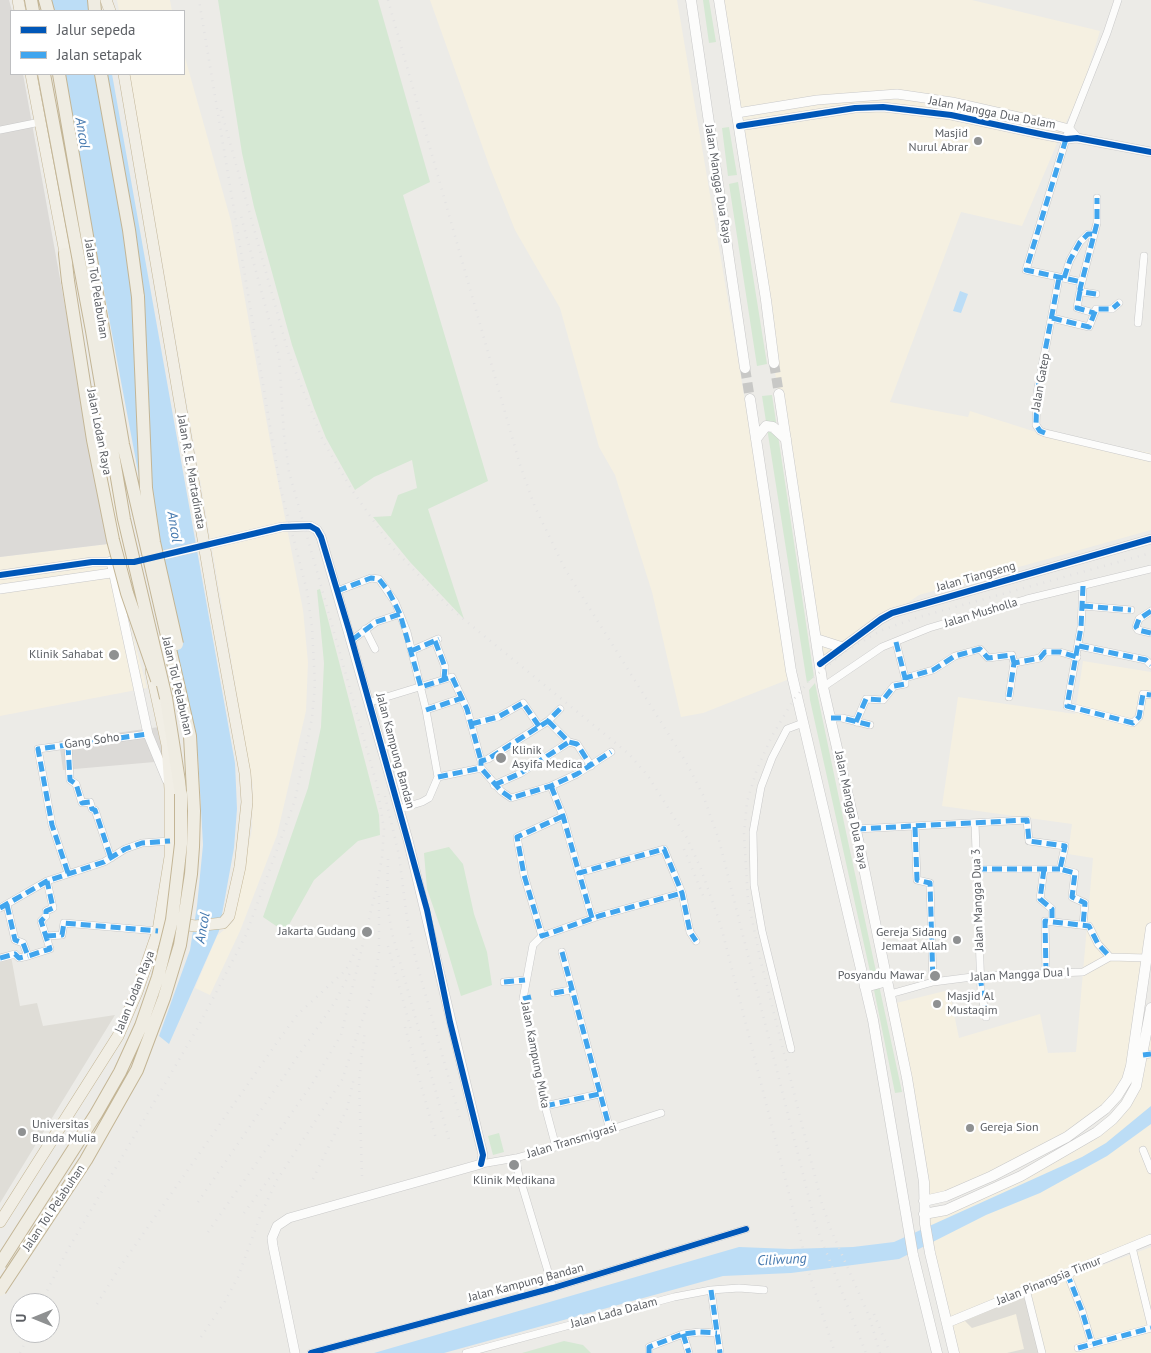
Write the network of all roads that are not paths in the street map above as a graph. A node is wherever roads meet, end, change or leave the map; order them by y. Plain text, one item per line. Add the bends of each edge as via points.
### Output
1 (691, 0) edge
2 (720, 0) edge
3 (1118, 0) edge
4 (31, 75) edge
5 (44, 75) edge
6 (59, 75) edge
7 (101, 75) edge
8 (124, 75) edge
9 (737, 113) junction
10 (40, 122) junction
11 (739, 126) junction
12 (1069, 129) junction
13 (0, 130) edge
14 (1077, 138) junction
15 (1066, 139) junction
16 (1151, 152) edge
17 (1097, 198) dead end
18 (1093, 234) junction
19 (65, 254) junction
20 (1144, 256) dead end
21 (1062, 278) junction
22 (1082, 282) junction
23 (1141, 286) junction
24 (1151, 287) edge
25 (1080, 291) junction
26 (1096, 294) dead end
27 (1119, 303) dead end
28 (1094, 312) junction
29 (1052, 318) junction
30 (1138, 323) dead end
31 (774, 363) tunnel mouth
32 (746, 368) tunnel mouth
33 (779, 394) tunnel mouth
34 (750, 399) tunnel mouth
35 (756, 439) junction
36 (786, 439) junction
37 (1151, 458) edge
38 (1151, 539) edge
39 (201, 546) junction
40 (111, 561) junction
41 (129, 565) junction
42 (1151, 569) edge
43 (114, 573) junction
44 (0, 575) edge
45 (1083, 586) junction
46 (0, 589) edge
47 (337, 591) junction
48 (1083, 606) junction
49 (1131, 610) dead end
50 (1151, 611) edge
51 (400, 614) junction
52 (365, 630) junction
53 (1151, 633) edge
54 (816, 639) junction
55 (352, 640) junction
56 (896, 642) junction
57 (1079, 646) junction
58 (841, 647) junction
59 (375, 649) dead end
60 (411, 651) junction
61 (1077, 657) junction
62 (1014, 663) junction
63 (820, 664) junction
64 (1151, 665) edge
65 (905, 678) junction
66 (444, 679) junction
67 (421, 687) junction
68 (823, 687) junction
69 (1151, 695) edge
70 (1009, 697) dead end
71 (166, 698) junction
72 (462, 698) junction
73 (370, 702) junction
74 (184, 705) junction
75 (560, 709) dead end
76 (426, 710) junction
77 (831, 718) junction
78 (548, 721) junction
79 (856, 722) junction
80 (803, 723) junction
81 (471, 724) junction
82 (539, 726) junction
83 (870, 726) dead end
84 (148, 734) junction
85 (569, 742) junction
86 (68, 745) junction
87 (611, 752) dead end
88 (481, 765) junction
89 (591, 766) junction
90 (438, 777) junction
91 (494, 785) junction
92 (551, 786) junction
93 (170, 789) junction
94 (399, 809) junction
95 (563, 816) junction
96 (975, 823) junction
97 (915, 827) junction
98 (856, 829) junction
99 (170, 841) junction
100 (111, 858) junction
101 (977, 869) junction
102 (1044, 869) junction
103 (1060, 869) junction
104 (68, 873) junction
105 (579, 873) junction
106 (47, 881) junction
107 (682, 893) junction
108 (4, 906) edge
109 (592, 918) junction
110 (1052, 921) junction
111 (162, 925) junction
112 (1083, 925) junction
113 (1151, 928) edge
114 (46, 936) junction
115 (542, 936) junction
116 (696, 941) dead end
117 (562, 952) dead end
118 (28, 956) junction
119 (1110, 957) junction
120 (0, 958) edge
121 (1147, 958) junction
122 (1046, 973) junction
123 (980, 976) junction
124 (526, 980) junction
125 (887, 981) junction
126 (504, 982) dead end
127 (933, 982) junction
128 (865, 987) junction
129 (571, 990) junction
130 (554, 993) dead end
131 (890, 994) junction
132 (531, 997) dead end
133 (523, 999) junction
134 (1151, 1008) edge
135 (986, 1017) dead end
136 (791, 1049) dead end
137 (1147, 1054) edge
138 (599, 1094) junction
139 (545, 1106) junction
140 (661, 1113) dead end
141 (610, 1130) junction
142 (556, 1147) junction
143 (1143, 1150) dead end
144 (516, 1158) junction
145 (481, 1164) junction
146 (1016, 1164) junction
147 (1151, 1170) edge
148 (1021, 1176) junction
149 (924, 1202) junction
150 (924, 1219) junction
151 (0, 1222) edge
152 (746, 1229) dead end
153 (1151, 1239) edge
154 (1132, 1247) junction
155 (0, 1264) edge
156 (1067, 1273) junction
157 (553, 1288) junction
158 (0, 1290) edge
159 (710, 1290) junction
160 (764, 1290) dead end
161 (1026, 1290) junction
162 (947, 1323) junction
163 (1151, 1326) edge
164 (717, 1333) junction
165 (683, 1334) junction
166 (1092, 1344) junction
167 (1078, 1348) dead end
168 (295, 1353) edge
169 (311, 1353) edge
170 (466, 1353) edge
171 (649, 1353) edge
172 (688, 1353) edge
173 (720, 1353) edge
174 (937, 1353) edge
175 (954, 1353) edge
176 (1042, 1353) edge

1 - 32 main road, Jalan Mangga Dua Raya
2 - 9 main road
3 - 12 street
4 - 10 highway, Jalan Lodan Raya
5 - 71 highway, Jalan Tol Pelabuhan, bridge via 122,509
6 - 74 highway, Jalan Tol Pelabuhan, bridge via 123,444 155,592
7 - 74 highway, bridge via 129,230 141,321 142,423 148,508 177,645
8 - 39 highway, Jalan R. E. Martadinata
9 - 11 main road
9 - 12 street, Jalan Mangga Dua Dalam via 817,100 897,94 952,102
10 - 13 street
10 - 19 highway, Jalan Lodan Raya
11 - 15 street, Jalan Mangga Dua Dalam via 855,108 883,107 951,115
11 - 31 main road
12 - 14 street, Jalan Mangga Dua Dalam
12 - 15 street
14 - 15 street, Jalan Mangga Dua Dalam
14 - 16 street, Jalan Mangga Dua Dalam
15 - 21 street via 1026,270
17 - 18 street via 1097,223
18 - 21 street, Jalan Gatep via 1088,234 1080,242
18 - 22 street
19 - 41 highway, Jalan Lodan Raya
19 - 71 highway, bridge via 93,440 113,540 146,654
20 - 23 street
21 - 22 street
21 - 29 street, Jalan Gatep
22 - 25 street
23 - 24 street
23 - 30 street
25 - 26 street
25 - 28 street via 1077,308
27 - 28 street via 1112,309 1099,308
28 - 29 street via 1090,327
29 - 37 street, Jalan Gatep via 1037,393 1035,420 1038,428 1045,433
33 - 36 main road, Jalan Mangga Dua Raya
34 - 35 main road, Jalan Mangga Dua Raya
35 - 36 main road via 766,426 773,427
35 - 80 main road, Jalan Mangga Dua Raya via 786,642
36 - 54 main road, Jalan Mangga Dua Raya
38 - 58 street, Jalan Tiangseng via 892,613
39 - 41 street, Jalan Kampung Bandan
39 - 47 street, Jalan Kampung Bandan via 282,527 310,526 321,537
39 - 111 highway, Jalan R. E. Martadinata, bridge via 246,773 247,802 240,873 232,910 223,923
40 - 41 street
40 - 43 street, Jalan Lodan Raya
40 - 44 street
41 - 43 street, Jalan Kampung Bandan
41 - 93 highway, Jalan Lodan Raya via 165,736
42 - 45 street, Jalan Musholla
43 - 46 street, Jalan Kampung Bandan
43 - 84 street, Jalan Lodan Raya
45 - 48 street
45 - 56 street, Jalan Musholla via 992,609 929,628
47 - 51 street via 371,578 379,579
47 - 55 street, Jalan Kampung Bandan
48 - 49 street
48 - 57 street
50 - 53 street via 1139,620 1136,627
51 - 52 street via 376,622
51 - 60 street
52 - 55 street
52 - 59 street
54 - 58 main road
54 - 63 main road, Jalan Mangga Dua Raya
55 - 73 street, Jalan Kampung Bandan
56 - 65 street
56 - 68 street, Jalan Musholla via 882,647
57 - 61 street
57 - 64 street via 1146,660
58 - 63 street, Jalan Tiangseng
60 - 66 street via 437,640 445,667
60 - 67 street
61 - 62 street via 1045,652 1040,658
61 - 69 street via 1067,706 1133,723 1138,717 1143,694
62 - 65 street via 1012,655 988,658 983,650 976,650 955,656 933,670
62 - 70 street
63 - 68 main road, Jalan Mangga Dua Raya
65 - 79 street via 905,684 894,686 884,700 866,699
66 - 67 street
66 - 72 street via 452,677
67 - 73 street
67 - 76 street
68 - 77 main road, Jalan Mangga Dua Raya
71 - 155 highway, Jalan Tol Pelabuhan, bridge via 179,771 181,844 172,920 158,976 141,1026 113,1085
72 - 76 street
72 - 81 street
73 - 94 street, Jalan Kampung Bandan
74 - 158 highway, Jalan Tol Pelabuhan, bridge via 190,736 194,811 192,865 180,945 164,998 148,1044 123,1097 86,1160
75 - 78 street
76 - 90 street
77 - 79 street
77 - 98 main road, Jalan Mangga Dua Raya
78 - 82 street
78 - 85 street
79 - 83 street
80 - 128 main road, Jalan Mangga Dua Raya
80 - 136 street via 787,729 772,758 761,787 753,832 754,885 762,931
81 - 82 street via 498,717 523,703
81 - 88 street
82 - 88 street
84 - 86 street, Gang Soho
84 - 93 street, Jalan Lodan Raya
85 - 89 street via 577,744
85 - 91 street via 521,773
86 - 100 street via 70,780 76,784 82,803 90,802 95,810
86 - 104 street, Gang Soho via 37,751 52,825
87 - 89 street
88 - 90 street
88 - 91 street
89 - 92 street
90 - 94 street via 429,798
91 - 92 street via 510,798
92 - 95 street
93 - 99 highway, Jalan Lodan Raya
94 - 145 street, Jalan Kampung Bandan via 483,1155
95 - 105 street
95 - 115 street via 517,837 524,875
96 - 97 street
96 - 101 street, Jalan Mangga Dua 3
96 - 103 street via 1028,821 1029,840 1064,845
97 - 98 street
97 - 127 street via 917,880 930,883
98 - 125 main road, Jalan Mangga Dua Raya
99 - 100 street via 142,843
99 - 111 highway, Jalan Lodan Raya
100 - 104 street
101 - 102 street
101 - 123 street, Jalan Mangga Dua 3
102 - 103 street
102 - 110 street via 1040,899 1052,909
103 - 112 street via 1074,873 1072,896 1085,903
104 - 106 street
105 - 107 street via 664,848
105 - 109 street
106 - 108 street
106 - 114 street via 53,908 46,911 41,920
107 - 109 street
107 - 116 street via 690,932
108 - 118 street via 15,940 23,943
109 - 115 street
110 - 112 street
110 - 122 street via 1044,923
111 - 114 street via 64,923 62,935
111 - 151 highway, Jalan Lodan Raya via 118,1036
112 - 119 street via 1091,928 1098,944
113 - 121 main road
114 - 118 street via 50,949
115 - 124 street, Jalan Kampung Muka via 533,945
117 - 129 street
118 - 120 street via 19,958 16,954
119 - 121 street
119 - 122 street, Jalan Mangga Dua I via 1083,972
121 - 146 main road via 1131,1066 1117,1096 1067,1137
122 - 123 street, Jalan Mangga Dua I
123 - 127 street, Jalan Mangga Dua I
123 - 135 street, Jalan Mangga Dua 3
124 - 126 street
124 - 133 street, Jalan Kampung Muka
125 - 128 main road
125 - 131 main road, Jalan Mangga Dua Raya
127 - 131 street, Jalan Mangga Dua I
128 - 174 main road, Jalan Mangga Dua Raya via 913,1255
129 - 130 street
129 - 138 street
131 - 149 main road, Jalan Mangga Dua Raya via 920,1158
132 - 133 street
133 - 139 street, Jalan Kampung Muka
134 - 137 main road
137 - 148 main road via 1136,1086 1113,1119 1097,1132
138 - 139 street
138 - 141 street
139 - 142 street, Jalan Kampung Muka
140 - 141 street, Jalan Transmigrasi
141 - 142 street, Jalan Transmigrasi
142 - 144 street, Jalan Transmigrasi
143 - 147 street
144 - 145 street, Jalan Transmigrasi
144 - 157 street
145 - 168 street via 281,1221 274,1232 272,1246
146 - 148 main road
146 - 149 main road via 946,1196
148 - 150 main road
149 - 150 main road, Jalan Mangga Dua Raya
150 - 162 main road, Jalan Mangga Dua Raya
152 - 157 street, Jalan Kampung Bandan
153 - 154 street, Jalan Pinangsia Timur
154 - 156 street, Jalan Pinangsia Timur
154 - 163 street
156 - 161 street, Jalan Pinangsia Timur
156 - 166 street
157 - 169 street, Jalan Kampung Bandan
159 - 160 street, Jalan Lada Dalam
159 - 164 street
159 - 170 street, Jalan Lada Dalam
161 - 162 street, Jalan Pinangsia Timur
161 - 176 street
162 - 175 main road, Jalan Mangga Dua Raya
163 - 166 street
164 - 165 street
164 - 173 street
165 - 171 street via 649,1347
165 - 172 street
166 - 167 street

